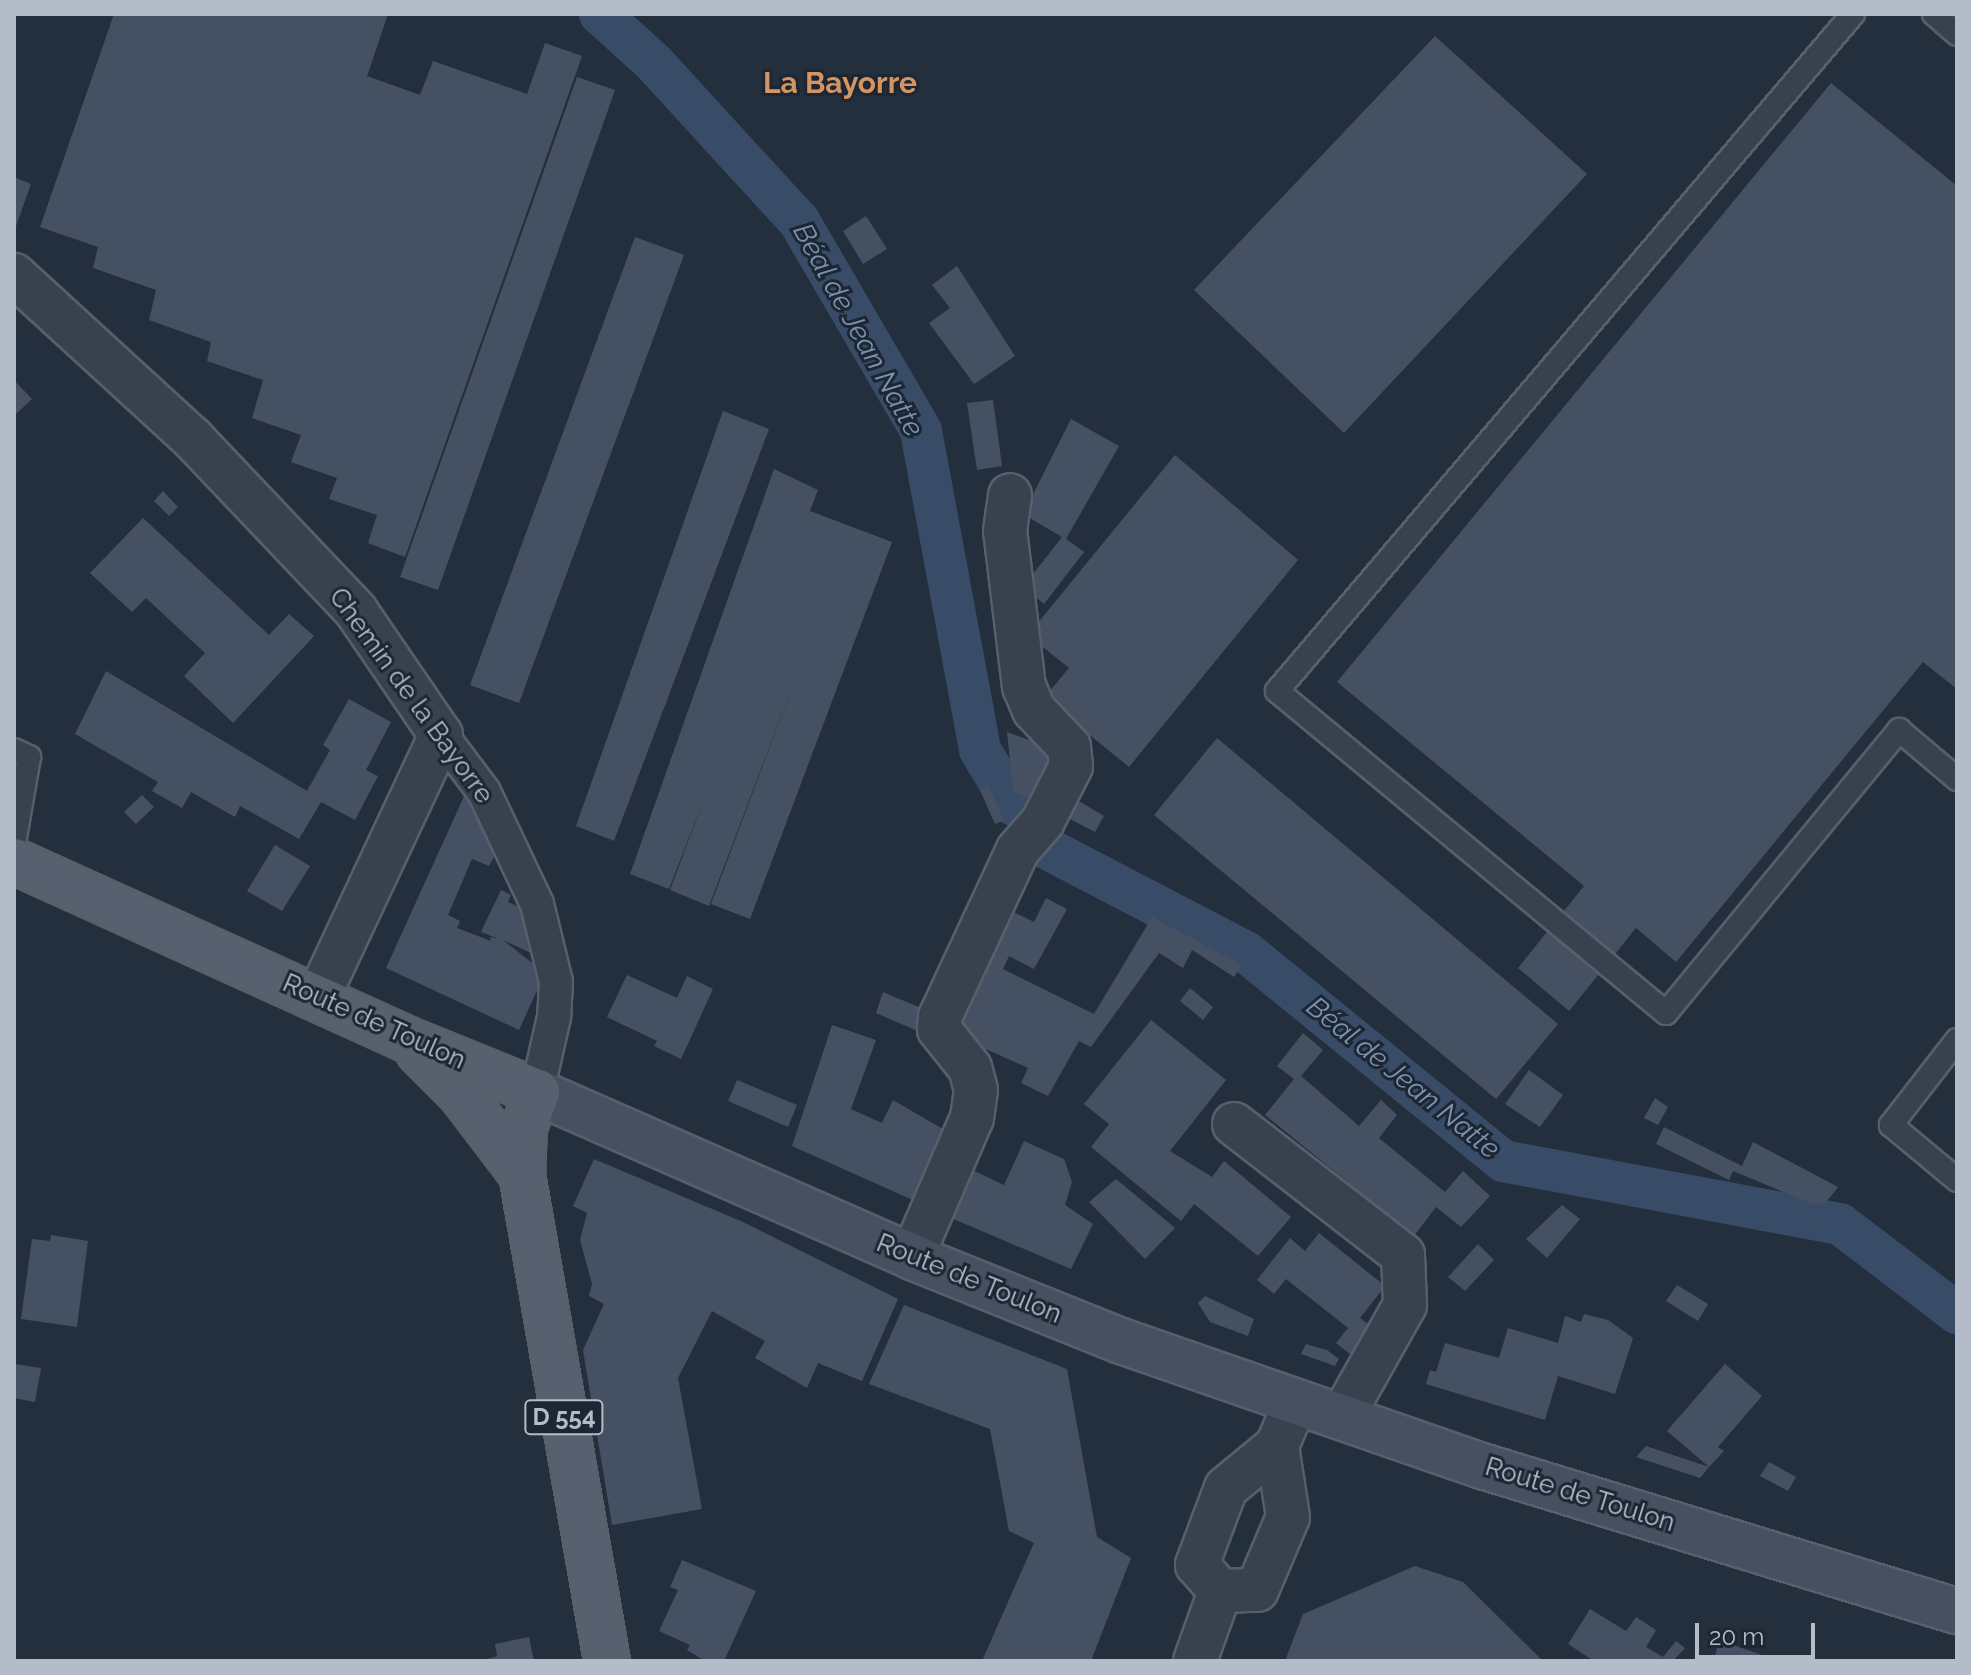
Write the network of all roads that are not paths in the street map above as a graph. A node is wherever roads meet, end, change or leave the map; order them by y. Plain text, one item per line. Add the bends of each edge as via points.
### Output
1 (1853, 14) edge
2 (1934, 14) edge
3 (1957, 34) edge
4 (14, 275) edge
5 (1010, 495) dead end
6 (441, 735) junction
7 (14, 750) edge
8 (1957, 779) edge
9 (14, 844) edge
10 (14, 861) edge
11 (318, 997) junction
12 (406, 1039) junction
13 (1957, 1040) edge
14 (537, 1092) junction
15 (1234, 1124) dead end
16 (522, 1174) junction
17 (1957, 1180) edge
18 (912, 1257) junction
19 (1296, 1401) junction
20 (1342, 1417) junction
21 (1277, 1446) junction
22 (1220, 1591) junction
23 (1957, 1611) edge
24 (607, 1661) edge
25 (1195, 1661) edge

1 - 8 lane via 1277,691 1666,1013 1899,730
2 - 3 lane
4 - 6 street, Chemin de la Bayorre via 193,439 356,611
5 - 18 street via 1005,531 1024,687 1034,710 1069,747 1071,766 1043,821 1018,850 940,1017 939,1029 970,1068 976,1090 972,1118
6 - 11 street
6 - 14 street, Chemin de la Bayorre via 484,792 537,904 556,982
7 - 9 lane via 29,757
10 - 11 main road, Route de Toulon
11 - 12 main road, Route de Toulon
12 - 14 main road, Route de Toulon
12 - 16 main road via 461,1094
13 - 17 lane via 1891,1125
14 - 16 main road, D 554 via 524,1127
14 - 18 main road, Route de Toulon
15 - 20 street via 1403,1255 1405,1305
16 - 24 main road, D 554
18 - 19 main road, Route de Toulon via 1121,1341
19 - 20 main road, Route de Toulon
19 - 21 street
20 - 23 main road, Route de Toulon via 1482,1466
21 - 22 street via 1226,1488 1197,1565
21 - 22 street via 1288,1517 1257,1590
22 - 25 street

